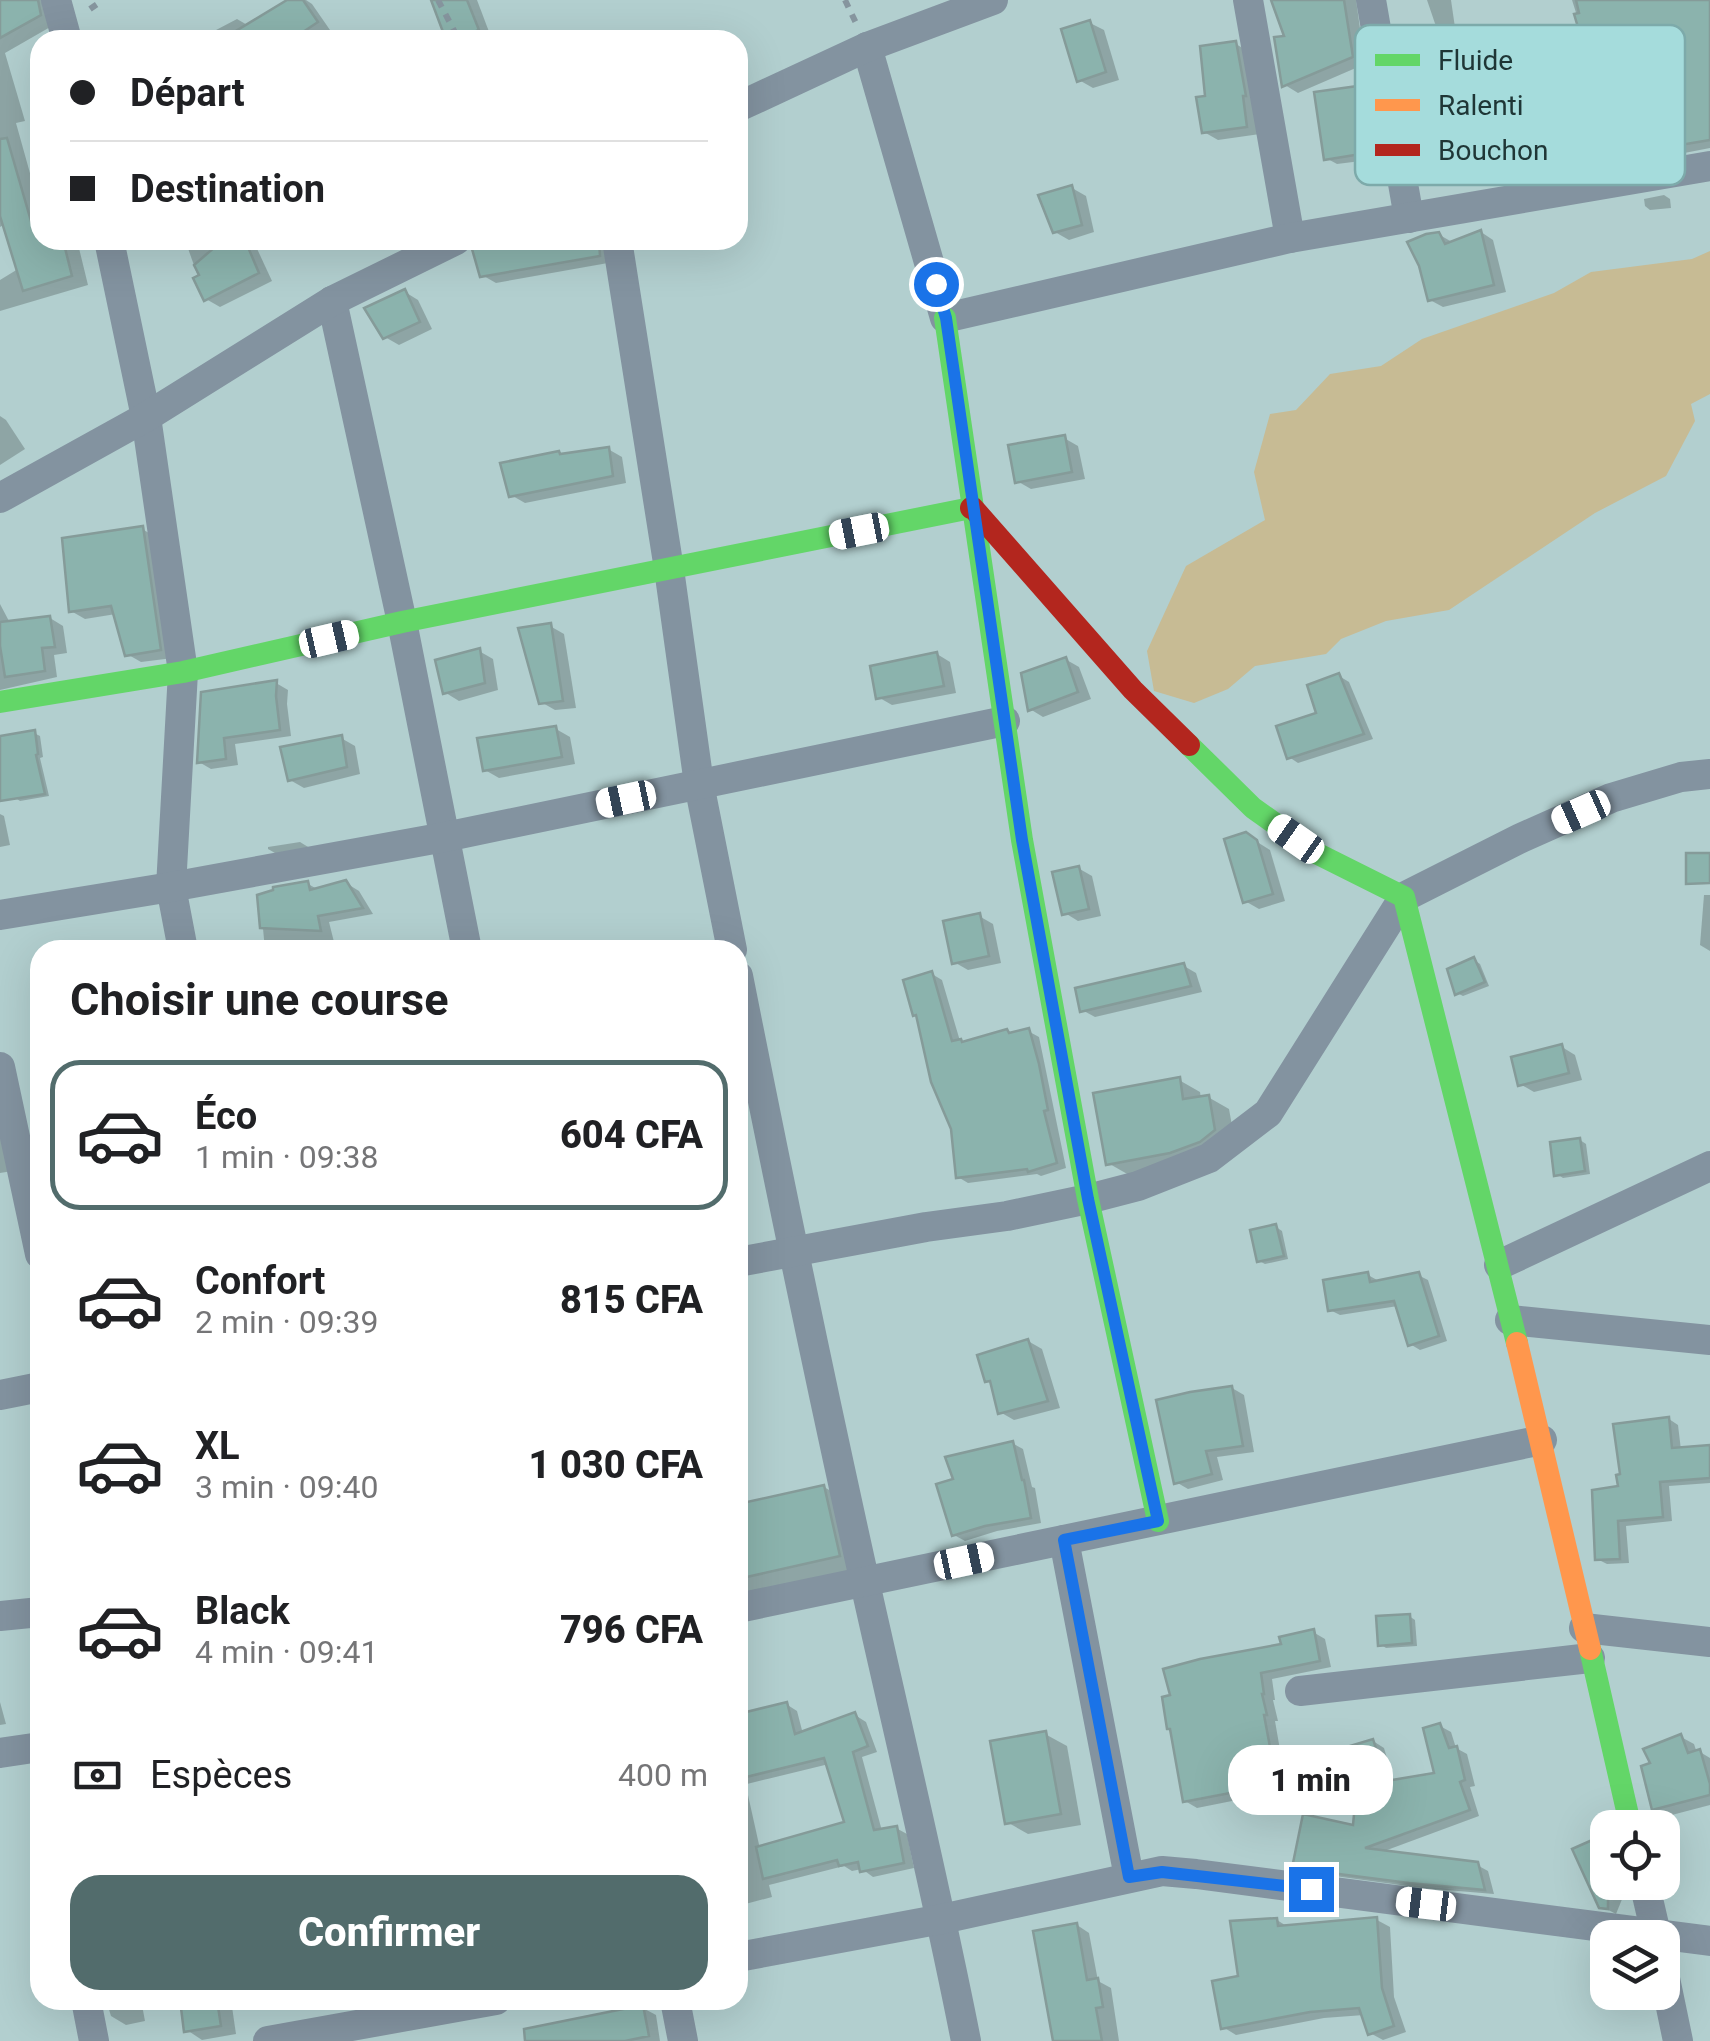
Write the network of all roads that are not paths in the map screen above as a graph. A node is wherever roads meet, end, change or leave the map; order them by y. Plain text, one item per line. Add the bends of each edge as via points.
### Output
1 (56, 0) edge
2 (992, 0) edge
3 (1248, 0) edge
4 (1371, 0) edge
5 (1375, 25) edge
6 (64, 30) edge
7 (867, 47) junction
8 (748, 102) edge
9 (1710, 166) edge
10 (1685, 170) edge
11 (1403, 185) edge
12 (1600, 185) edge
13 (1409, 218) junction
14 (1290, 238) junction
15 (111, 250) edge
16 (436, 250) edge
17 (619, 250) edge
18 (332, 301) junction
19 (946, 318) junction
20 (146, 417) junction
21 (0, 498) edge
22 (973, 508) junction
23 (669, 569) junction
24 (402, 622) junction
25 (183, 672) junction
26 (0, 702) edge
27 (1005, 720) junction
28 (1710, 774) edge
29 (699, 784) junction
30 (444, 837) junction
31 (171, 887) junction
32 (1404, 898) junction
33 (0, 914) edge
34 (181, 940) edge
35 (465, 940) edge
36 (730, 940) edge
37 (748, 1026) edge
38 (0, 1067) edge
39 (1710, 1166) edge
40 (1088, 1199) junction
41 (30, 1207) edge
42 (793, 1252) junction
43 (748, 1260) edge
44 (1499, 1264) junction
45 (1510, 1320) junction
46 (1710, 1340) edge
47 (30, 1390) edge
48 (0, 1395) edge
49 (1542, 1440) junction
50 (1158, 1521) junction
51 (1064, 1540) junction
52 (865, 1582) junction
53 (748, 1606) edge
54 (30, 1613) edge
55 (0, 1616) edge
56 (1584, 1628) junction
57 (1710, 1642) edge
58 (1590, 1658) junction
59 (1300, 1691) dead end
60 (30, 1753) edge
61 (0, 1754) edge
62 (1627, 1810) edge
63 (1129, 1877) junction
64 (942, 1919) junction
65 (1590, 1926) edge
66 (1680, 1938) edge
67 (1710, 1941) edge
68 (748, 1955) edge
69 (88, 2010) edge
70 (440, 2010) edge
71 (677, 2010) edge
72 (1672, 2010) edge
73 (384, 2020) edge
74 (94, 2041) edge
75 (268, 2041) edge
76 (683, 2041) edge
77 (966, 2041) edge
78 (1678, 2041) edge

1 - 6 street
2 - 7 street
3 - 14 street
4 - 5 street
7 - 8 street
7 - 19 street
9 - 10 street
11 - 13 street
12 - 13 street
13 - 14 street
14 - 19 street
15 - 20 street
16 - 18 street
17 - 23 street
18 - 20 street
18 - 24 street
19 - 22 street
20 - 21 street
20 - 25 street
22 - 23 street
22 - 27 street
22 - 32 street via 1133,690 1253,808 1318,854
23 - 24 street
23 - 29 street
24 - 25 street
24 - 30 street
25 - 26 street
25 - 31 street
27 - 29 street
27 - 40 street
28 - 32 street via 1611,798
29 - 30 street
29 - 36 street
30 - 31 street
30 - 35 street
31 - 33 street
31 - 34 street
32 - 40 street via 1268,1113 1208,1158
32 - 44 street
37 - 42 street
38 - 41 street
39 - 44 street
40 - 42 street
40 - 50 street
42 - 43 street
42 - 52 street
44 - 45 street
45 - 46 street
45 - 49 street
47 - 48 street
49 - 50 street
49 - 56 street
50 - 51 street
51 - 52 street
51 - 63 street
52 - 53 street
52 - 64 street
54 - 55 street
56 - 57 street
56 - 58 street
58 - 59 street
58 - 62 street
60 - 61 street
63 - 64 street
63 - 65 street via 1196,1874
64 - 68 street
64 - 77 street
66 - 67 street
69 - 74 street
70 - 73 street
71 - 76 street
72 - 78 street
73 - 75 street

